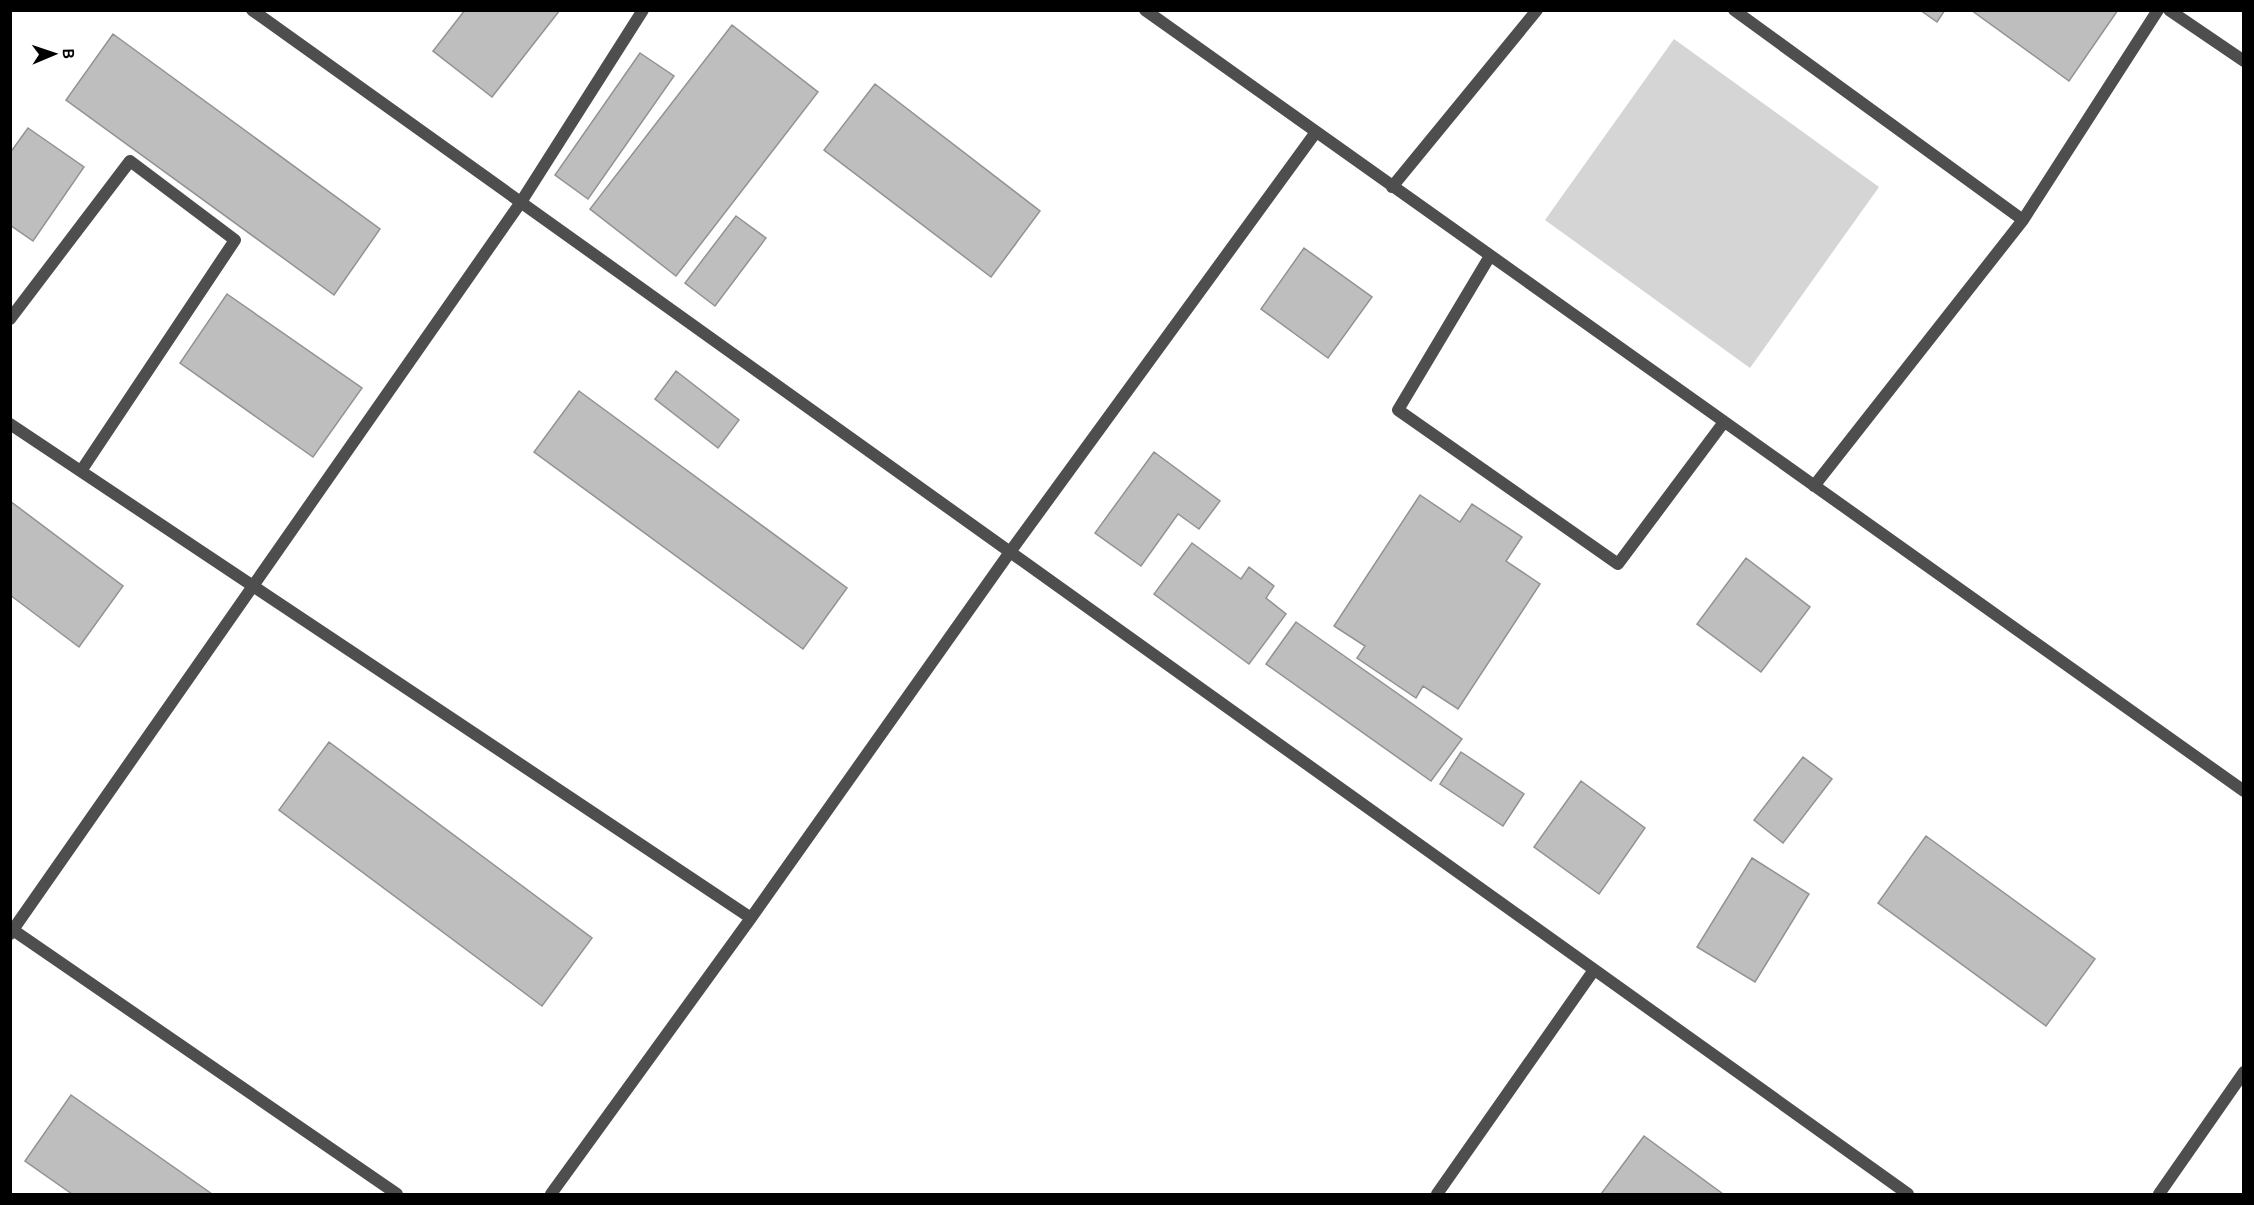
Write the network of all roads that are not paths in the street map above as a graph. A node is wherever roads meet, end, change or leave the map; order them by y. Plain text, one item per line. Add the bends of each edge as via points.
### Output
1 (252, 10) edge
2 (643, 10) edge
3 (1144, 10) edge
4 (1537, 10) edge
5 (1734, 10) edge
6 (2158, 10) edge
7 (2169, 10) edge
8 (2244, 61) edge
9 (1316, 132) junction
10 (1392, 187) junction
11 (521, 202) junction
12 (2023, 220) junction
13 (1490, 256) junction
14 (10, 320) edge
15 (1724, 422) junction
16 (10, 424) edge
17 (81, 471) junction
18 (1814, 486) junction
19 (1010, 552) junction
20 (254, 587) junction
21 (2244, 791) edge
22 (751, 918) junction
23 (12, 930) edge
24 (1594, 970) junction
25 (2244, 1072) edge
26 (397, 1194) edge
27 (551, 1194) edge
28 (1437, 1194) edge
29 (1908, 1194) edge
30 (2159, 1194) edge

1 - 11 lane
2 - 11 lane
3 - 9 lane
4 - 10 lane
5 - 12 lane
6 - 12 lane
7 - 8 lane
9 - 10 lane
9 - 19 lane
10 - 13 lane
11 - 19 lane
11 - 20 lane
12 - 18 lane
13 - 15 lane
13 - 15 lane via 1398,410 1618,564
14 - 17 lane via 130,161 235,240
15 - 18 lane
16 - 17 lane
17 - 20 lane
18 - 21 lane
19 - 22 lane
19 - 24 lane
20 - 22 lane
20 - 23 lane
22 - 27 lane
23 - 26 lane
24 - 28 lane
24 - 29 lane
25 - 30 lane

